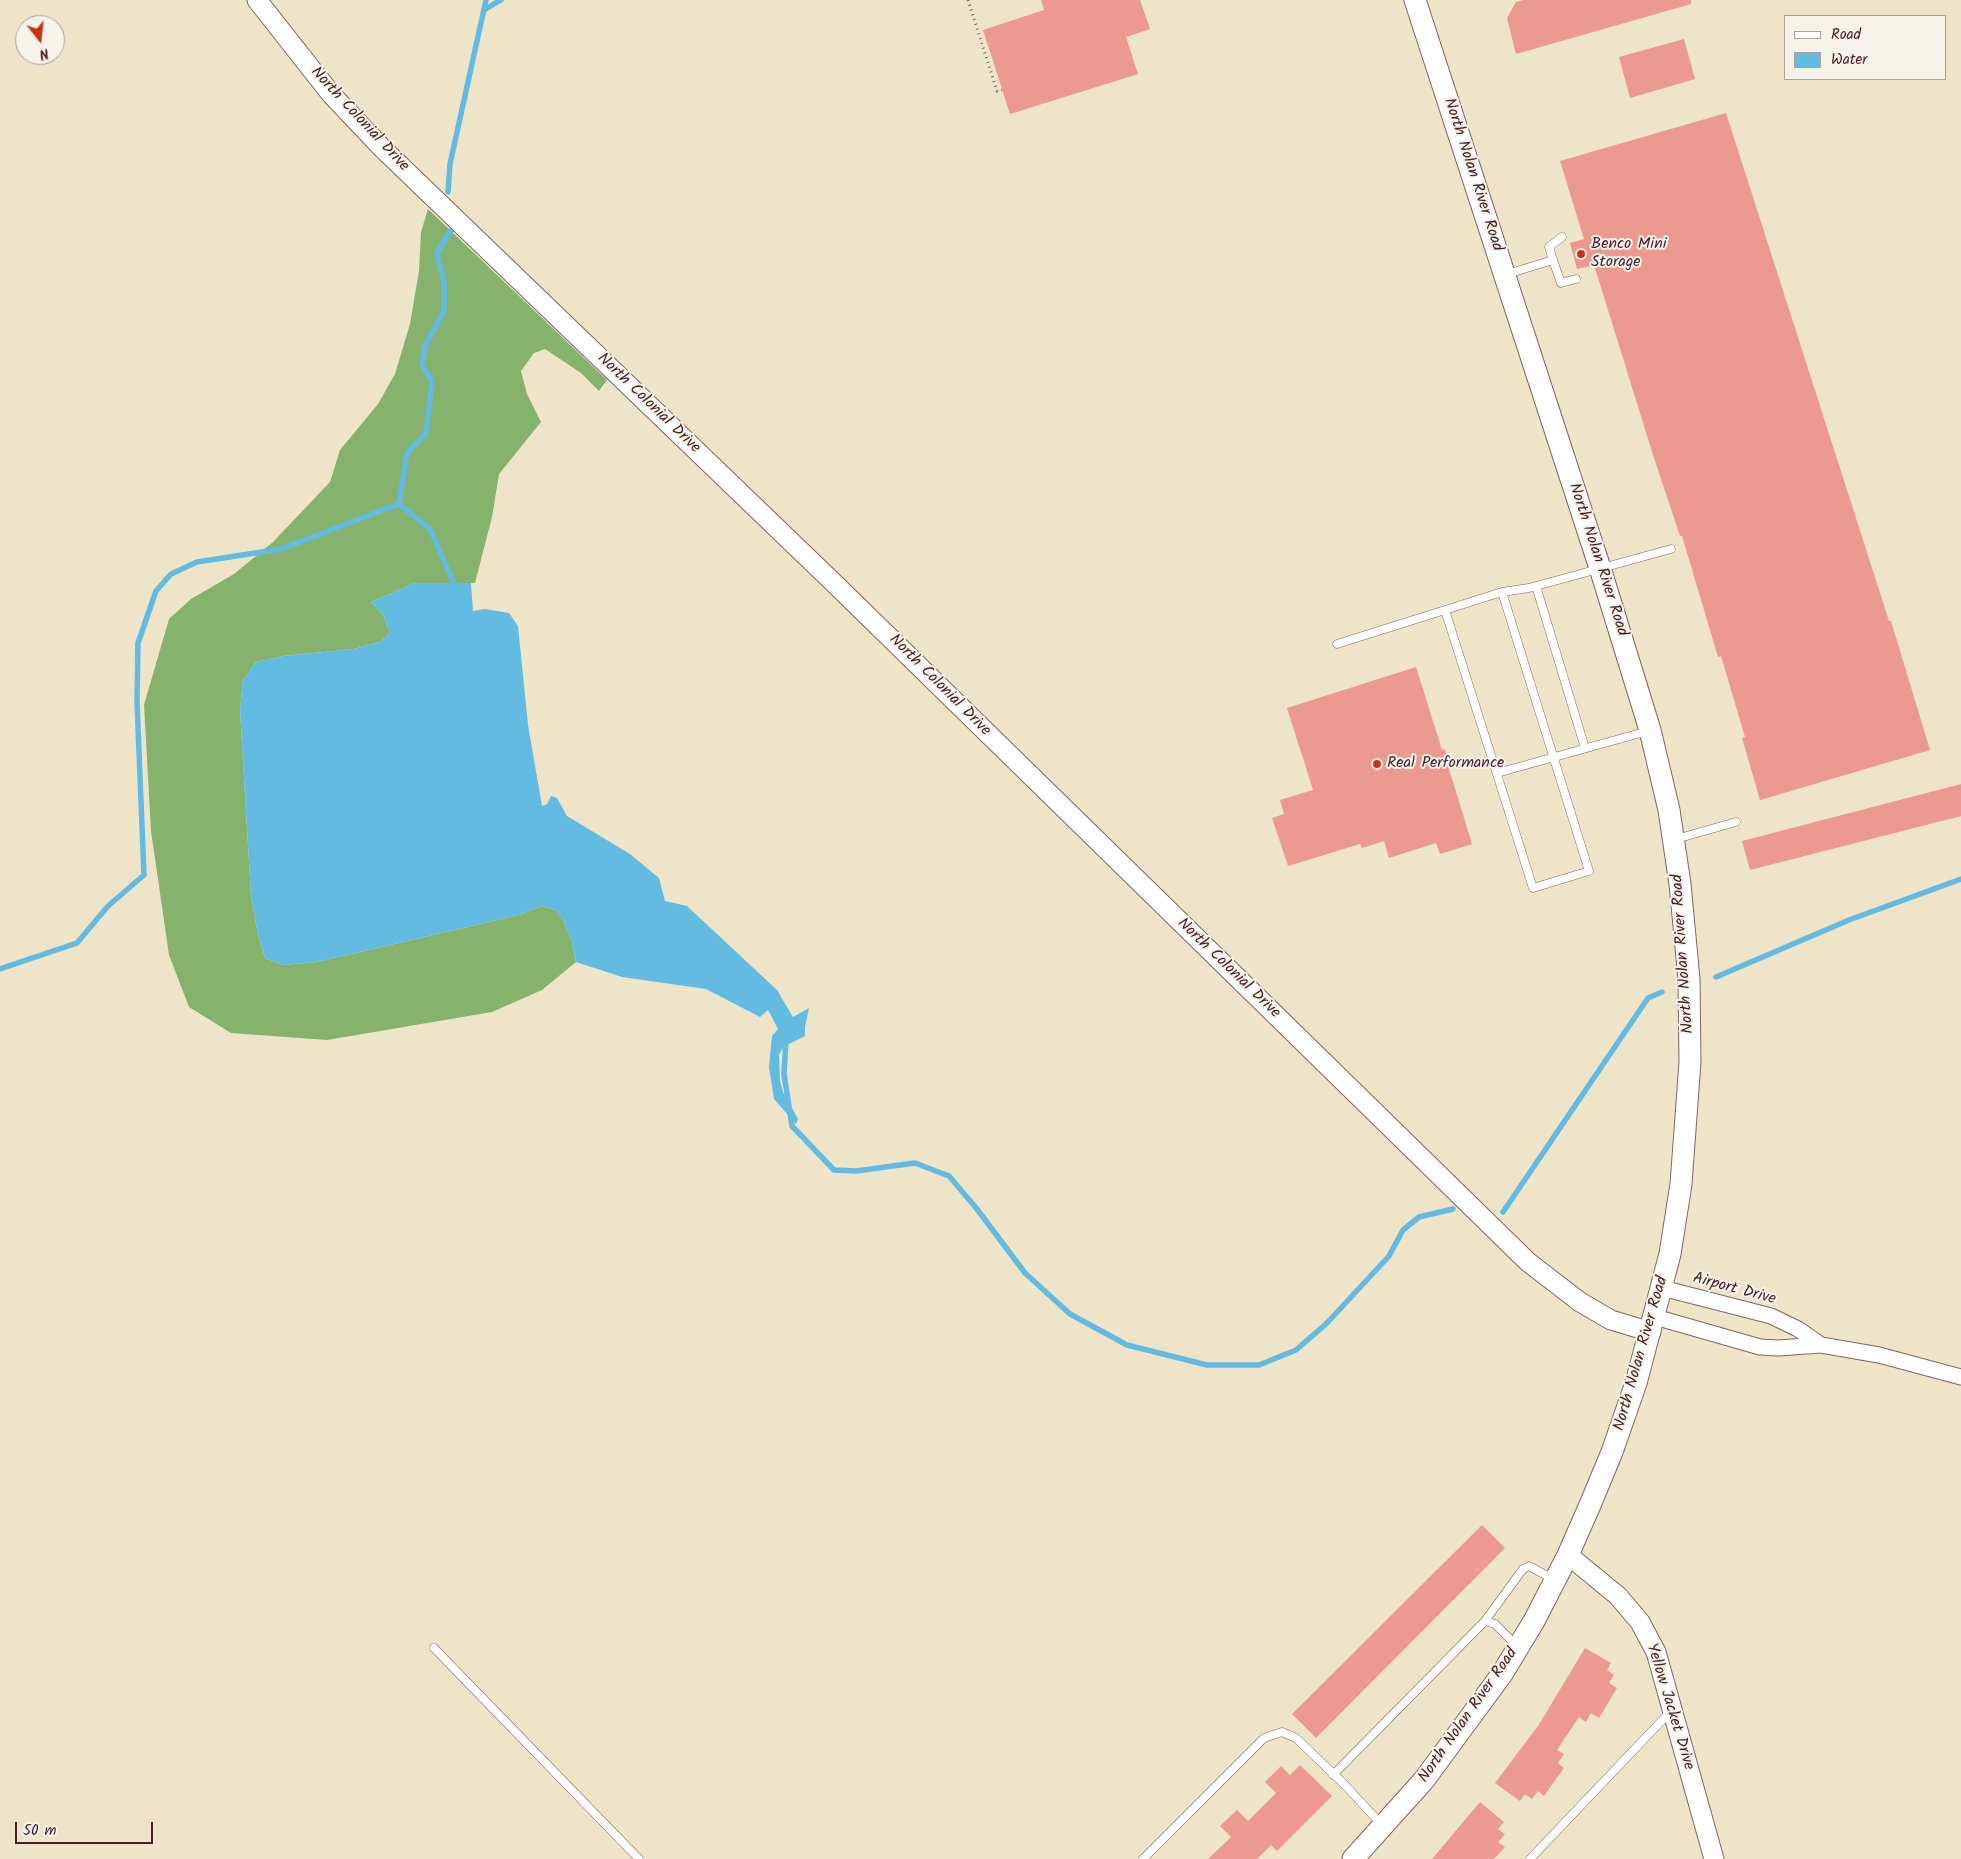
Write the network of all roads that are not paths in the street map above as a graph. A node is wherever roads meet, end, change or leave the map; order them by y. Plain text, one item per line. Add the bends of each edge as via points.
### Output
1 (257, 0) edge
2 (1415, 0) edge
3 (1562, 237) dead end
4 (1553, 260) junction
5 (1505, 275) junction
6 (1576, 279) dead end
7 (1667, 550) dead end
8 (1600, 568) junction
9 (1536, 586) junction
10 (1502, 592) junction
11 (1445, 610) junction
12 (1337, 644) dead end
13 (1650, 730) junction
14 (1585, 748) junction
15 (1553, 755) junction
16 (1497, 773) junction
17 (1736, 822) dead end
18 (1674, 840) junction
19 (1662, 1288) junction
20 (1653, 1324) junction
21 (1821, 1345) junction
22 (1961, 1376) edge
23 (1568, 1555) junction
24 (1555, 1580) junction
25 (1485, 1621) junction
26 (1518, 1647) junction
27 (434, 1648) dead end
28 (1672, 1710) junction
29 (1333, 1775) junction
30 (1383, 1826) junction
31 (639, 1859) edge
32 (1143, 1859) edge
33 (1353, 1859) edge
34 (1530, 1859) edge
35 (1714, 1859) edge

1 - 20 street, North Colonial Drive via 331,94 382,148 830,579 1528,1262 1559,1288 1603,1316 1630,1327
2 - 5 main road, North Nolan River Road
3 - 4 lane via 1549,247
4 - 5 lane
4 - 6 lane via 1561,283
5 - 8 main road, North Nolan River Road
7 - 8 lane
8 - 9 lane
8 - 13 main road, North Nolan River Road
9 - 10 lane
9 - 14 lane
10 - 11 lane
10 - 15 lane
11 - 12 lane
11 - 16 lane
13 - 14 lane
13 - 18 main road, North Nolan River Road
14 - 15 lane
15 - 16 lane
15 - 16 lane via 1589,871 1533,888
17 - 18 lane
18 - 19 main road, North Nolan River Road via 1691,1026 1681,1184
19 - 20 main road, North Nolan River Road
19 - 21 street, Airport Drive via 1771,1316
20 - 21 street, Airport Drive via 1760,1347
20 - 23 main road, North Nolan River Road via 1612,1452
21 - 22 street, Airport Drive via 1879,1355
23 - 24 main road, North Nolan River Road
23 - 28 street, Yellow Jacket Drive via 1618,1596 1640,1622 1656,1652
24 - 25 lane via 1529,1566
24 - 26 main road, North Nolan River Road
25 - 26 lane via 1495,1624
25 - 29 lane
26 - 30 main road, North Nolan River Road via 1464,1728
27 - 31 lane
28 - 34 lane
28 - 35 street, Yellow Jacket Drive
29 - 30 lane
29 - 32 lane via 1289,1733 1264,1738
30 - 33 main road, North Nolan River Road

